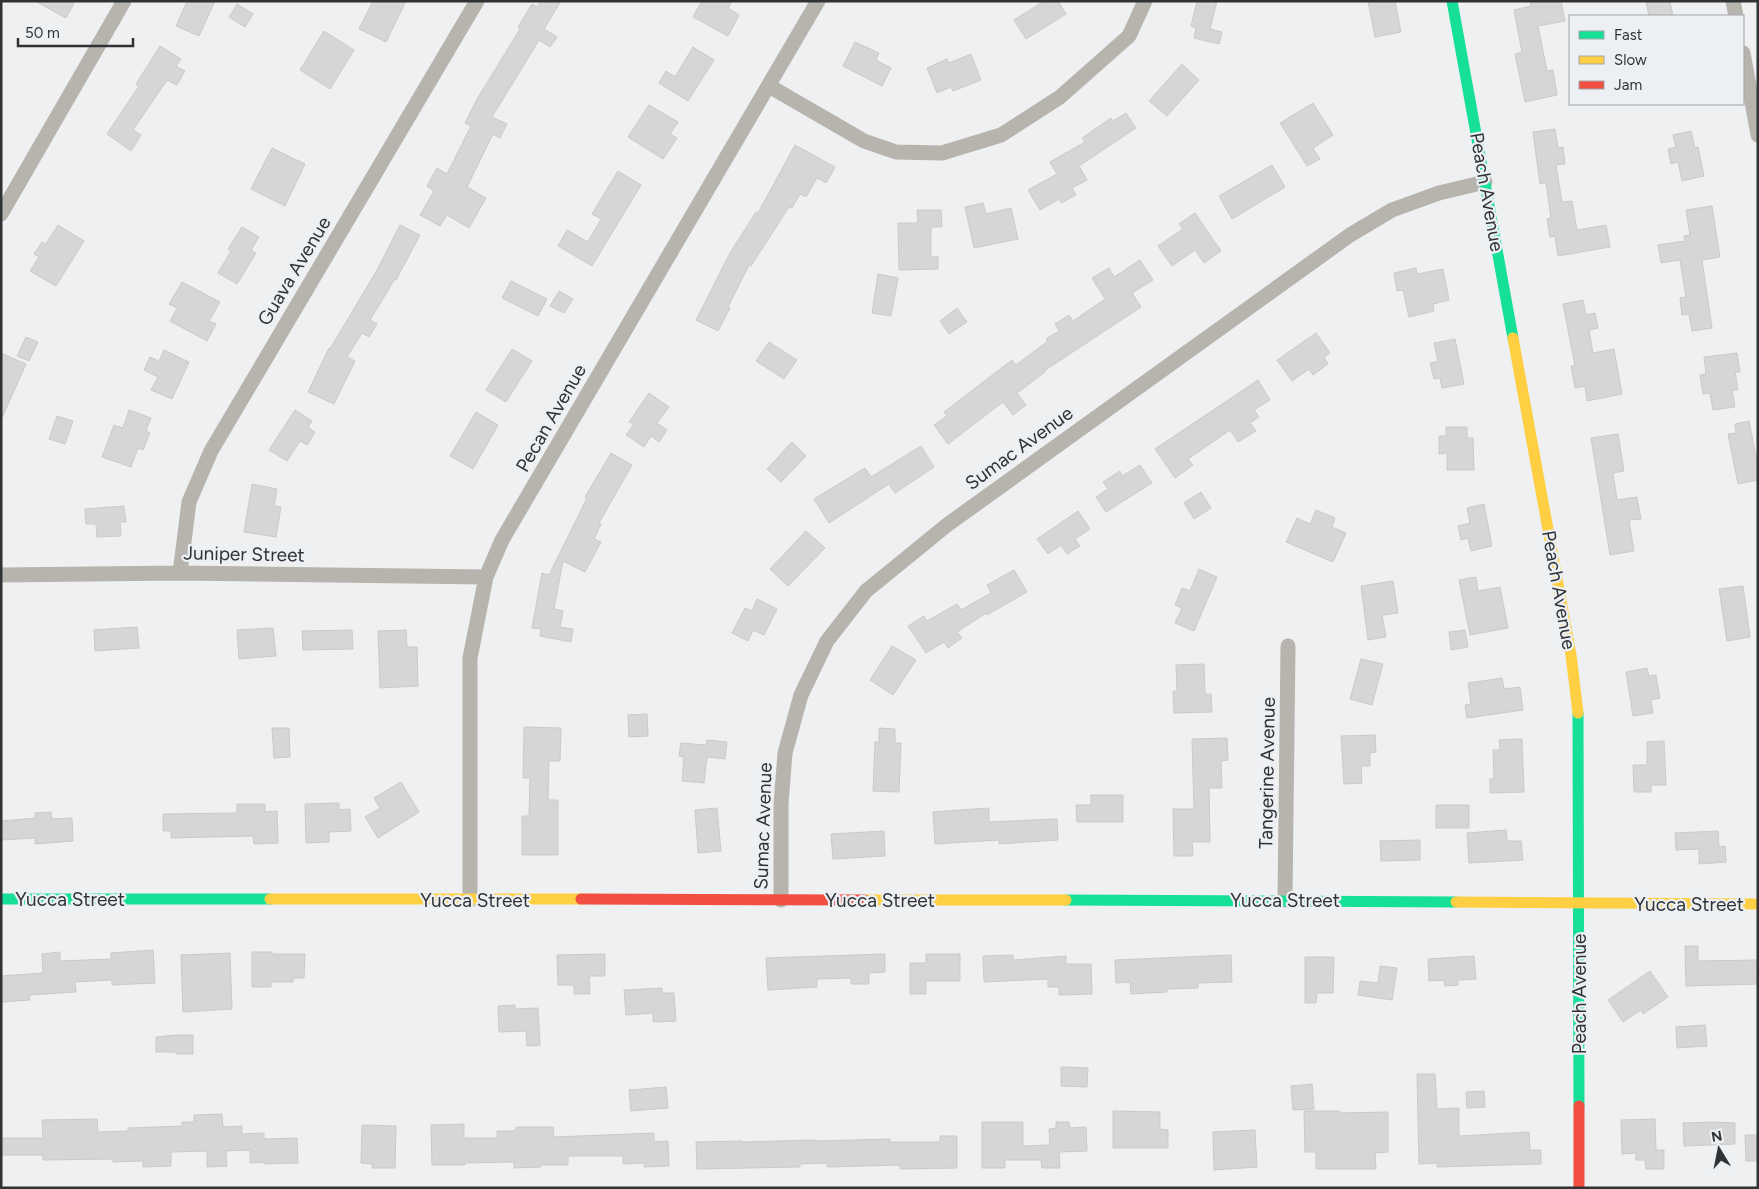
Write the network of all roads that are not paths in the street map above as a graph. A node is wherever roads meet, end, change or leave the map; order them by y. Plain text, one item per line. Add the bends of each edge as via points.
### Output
1 (124, 1) edge
2 (477, 1) edge
3 (818, 1) edge
4 (1145, 1) edge
5 (1452, 1) edge
6 (1733, 1) edge
7 (1736, 15) edge
8 (1744, 58) edge
9 (769, 86) junction
10 (1758, 135) edge
11 (1485, 182) junction
12 (1, 214) edge
13 (180, 573) junction
14 (1, 575) edge
15 (486, 577) junction
16 (1288, 646) dead end
17 (1, 899) edge
18 (470, 900) junction
19 (781, 900) junction
20 (1286, 900) junction
21 (1579, 904) junction
22 (1758, 904) edge
23 (1579, 1188) edge

1 - 12 street
2 - 13 street, Guava Avenue via 210,451 188,502
3 - 9 street, Pecan Avenue
4 - 9 street via 1130,36 1060,97 1001,135 942,153 896,152 864,141
5 - 11 street, Peach Avenue
6 - 7 street
8 - 10 street
9 - 15 street, Pecan Avenue via 502,540
11 - 19 street, Sumac Avenue via 1439,193 1392,210 1350,235 947,525 866,591 828,641 801,695 785,753 781,804
11 - 21 street, Peach Avenue via 1578,704
13 - 14 street, Juniper Street
13 - 15 street, Juniper Street
15 - 18 street, Pecan Avenue via 470,658
16 - 20 street, Tangerine Avenue
17 - 18 street, Yucca Street
18 - 19 street, Yucca Street
19 - 20 street, Yucca Street
20 - 21 street, Yucca Street
21 - 22 street, Yucca Street
21 - 23 street, Peach Avenue

